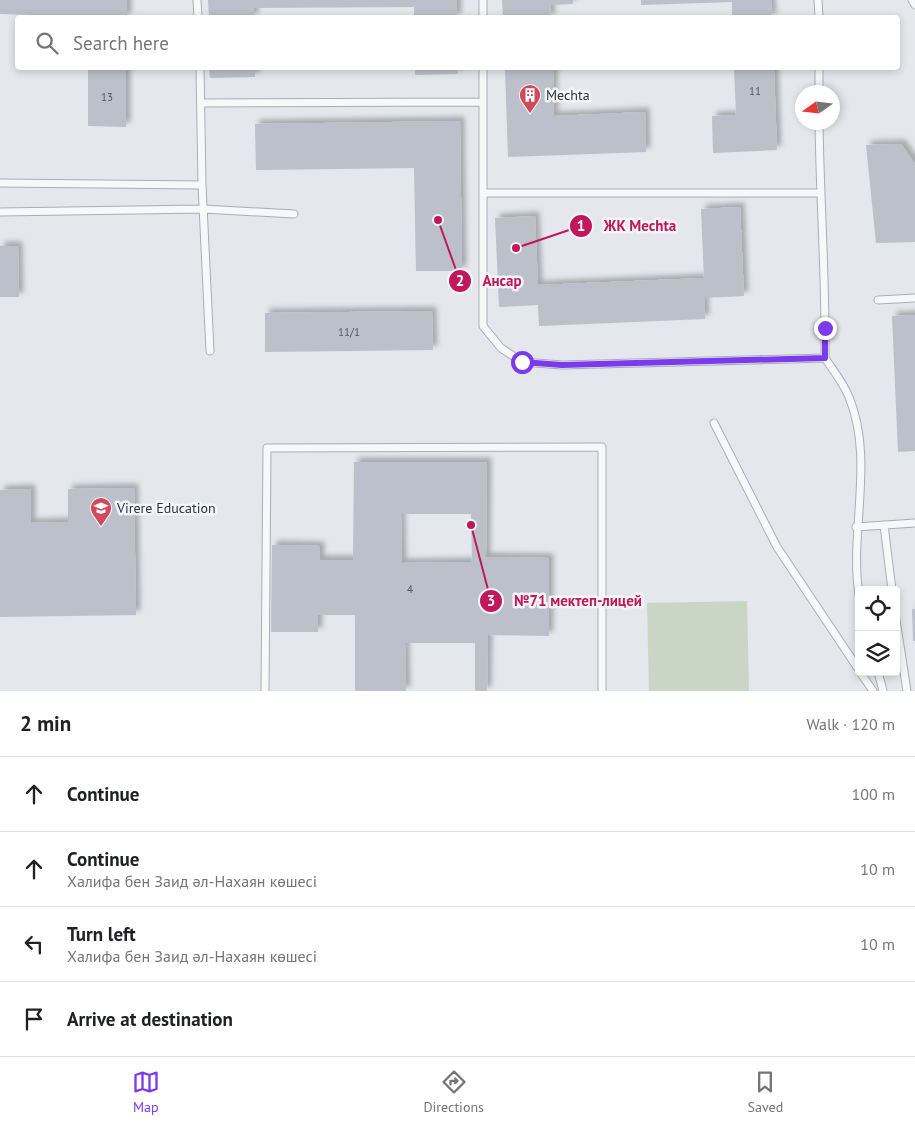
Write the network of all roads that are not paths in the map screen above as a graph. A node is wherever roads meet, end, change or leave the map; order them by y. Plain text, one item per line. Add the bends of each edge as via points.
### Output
1 (197, 0) edge
2 (483, 0) edge
3 (818, 0) edge
4 (912, 0) edge
5 (915, 5) edge
6 (198, 15) edge
7 (483, 15) edge
8 (818, 15) edge
9 (200, 70) edge
10 (483, 70) edge
11 (819, 70) edge
12 (819, 85) edge
13 (483, 102) junction
14 (202, 103) junction
15 (819, 130) edge
16 (0, 183) edge
17 (202, 185) junction
18 (820, 192) junction
19 (483, 194) junction
20 (203, 209) junction
21 (0, 212) edge
22 (294, 214) dead end
23 (915, 298) edge
24 (878, 300) dead end
25 (210, 351) dead end
26 (825, 358) junction
27 (714, 423) dead end
28 (915, 523) edge
29 (884, 525) junction
30 (856, 527) junction
31 (857, 586) edge
32 (892, 586) edge
33 (898, 631) edge
34 (855, 665) edge
35 (862, 676) edge
36 (879, 676) edge
37 (265, 691) edge
38 (602, 691) edge
39 (872, 691) edge
40 (883, 691) edge
41 (907, 691) edge

1 - 6 lane
2 - 7 lane
3 - 8 lane
4 - 5 lane
9 - 14 lane
10 - 13 lane
11 - 12 lane
13 - 14 lane
13 - 19 lane
14 - 17 lane
15 - 18 lane
16 - 17 lane
17 - 20 lane
18 - 19 lane
18 - 26 lane via 826,306
19 - 26 lane via 483,326 501,348 522,362 562,365
20 - 21 lane
20 - 22 lane
20 - 25 lane
23 - 24 lane
26 - 30 lane via 849,397 857,427 861,463
27 - 34 lane via 777,547
28 - 29 lane
29 - 30 lane
29 - 32 lane
30 - 31 lane
33 - 41 lane
35 - 39 lane
36 - 40 lane
37 - 38 lane via 267,448 592,447 602,447

